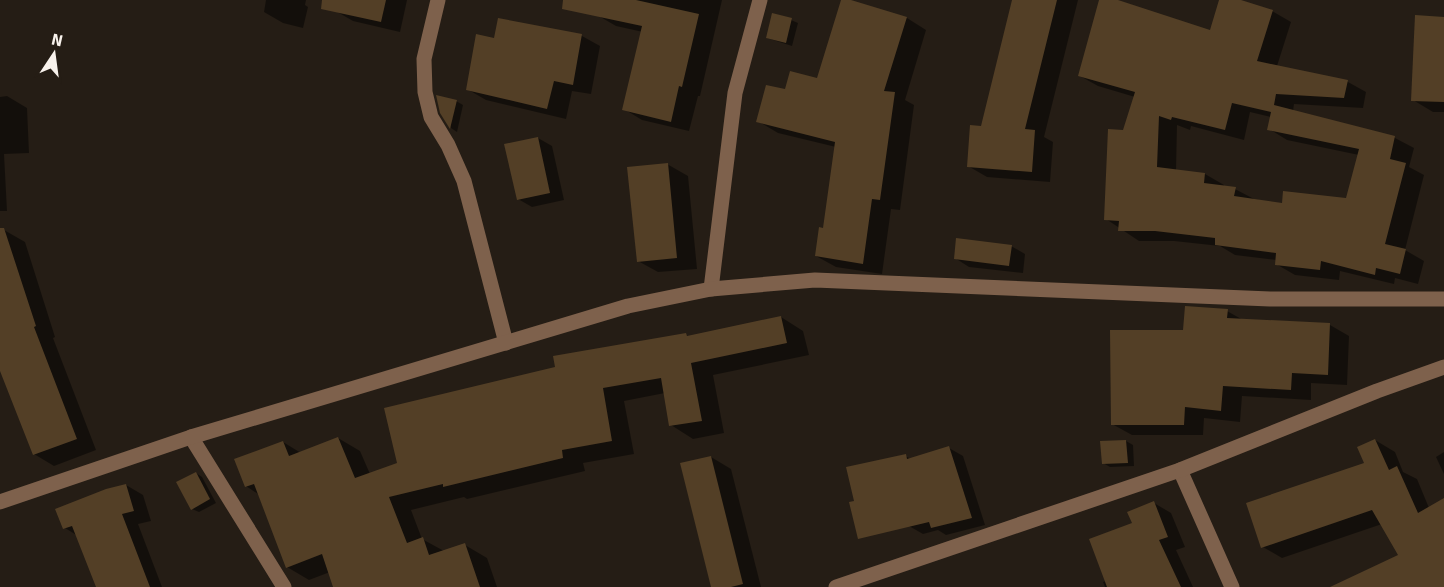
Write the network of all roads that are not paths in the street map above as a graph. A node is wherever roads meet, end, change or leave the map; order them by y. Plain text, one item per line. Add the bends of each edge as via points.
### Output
1 (438, 0) edge
2 (760, 0) edge
3 (711, 289) junction
4 (1444, 299) edge
5 (506, 343) junction
6 (1444, 367) edge
7 (191, 437) junction
8 (1180, 470) junction
9 (0, 502) edge
10 (284, 587) edge
11 (836, 587) edge
12 (1232, 587) edge

1 - 5 street via 424,59 425,92 431,117 464,181
2 - 3 street via 735,93
3 - 4 street via 815,280 1270,299
3 - 5 street via 628,306
5 - 7 street
6 - 8 street
7 - 9 street
7 - 10 street
8 - 11 street
8 - 12 street

